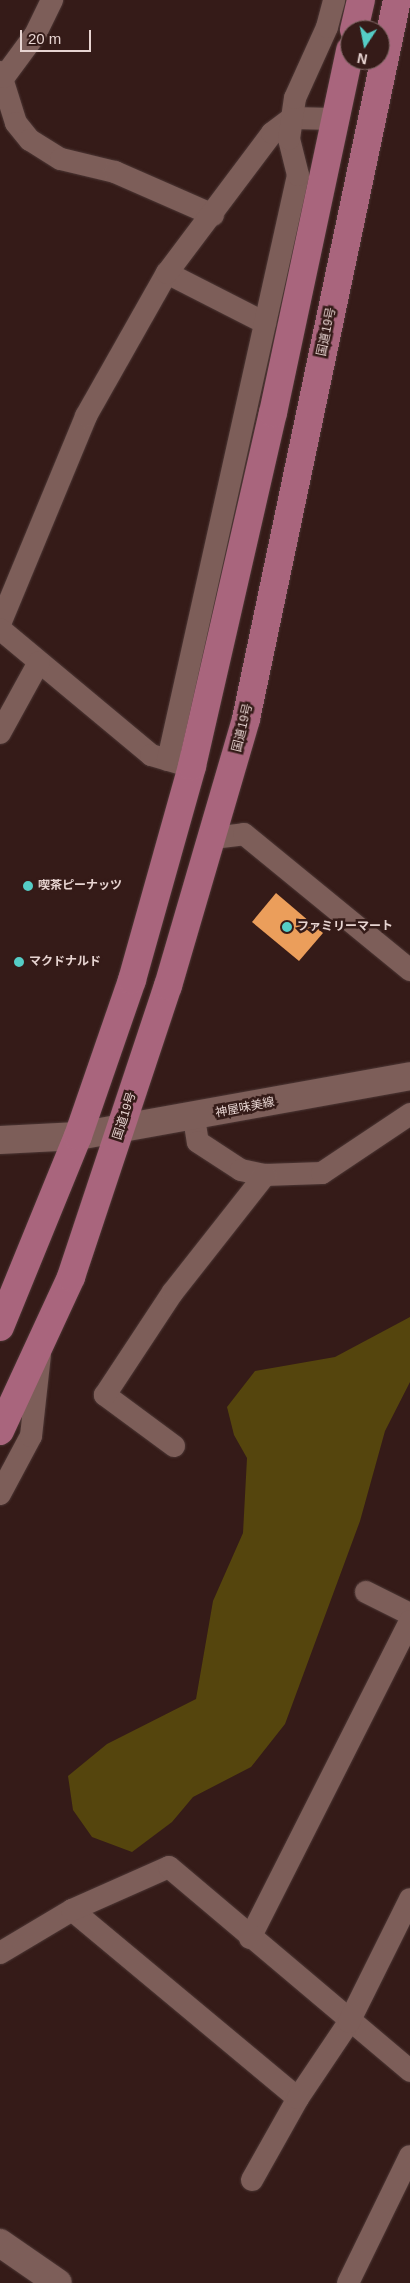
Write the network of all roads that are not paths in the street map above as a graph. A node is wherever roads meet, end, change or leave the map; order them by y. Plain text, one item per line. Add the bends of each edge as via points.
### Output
1 (52, 0) edge
2 (334, 0) edge
3 (361, 0) edge
4 (397, 0) edge
5 (356, 20) edge
6 (345, 70) edge
7 (2, 87) edge
8 (292, 118) junction
9 (334, 119) junction
10 (213, 215) junction
11 (167, 274) junction
12 (265, 323) junction
13 (0, 624) edge
14 (0, 629) edge
15 (39, 662) junction
16 (0, 733) edge
17 (180, 763) junction
18 (212, 838) junction
19 (410, 970) edge
20 (410, 1076) edge
21 (410, 1114) edge
22 (194, 1118) junction
23 (120, 1132) junction
24 (78, 1136) junction
25 (0, 1140) edge
26 (265, 1175) junction
27 (6, 1304) edge
28 (0, 1327) edge
29 (42, 1339) junction
30 (0, 1431) edge
31 (174, 1446) dead end
32 (0, 1494) edge
33 (366, 1592) dead end
34 (410, 1614) edge
35 (410, 1621) edge
36 (410, 1899) edge
37 (72, 1910) junction
38 (250, 1938) junction
39 (0, 1953) edge
40 (349, 2022) junction
41 (410, 2071) edge
42 (298, 2098) junction
43 (408, 2165) edge
44 (252, 2180) dead end
45 (0, 2243) edge
46 (58, 2283) edge
47 (348, 2283) edge

1 - 7 street via 35,35
2 - 8 street via 328,27 295,98
3 - 5 highway
4 - 18 highway, 国道19号 via 246,719
6 - 9 highway
7 - 10 street via 16,123 30,140 61,159 115,172
8 - 9 street
8 - 10 street via 272,133
8 - 12 street via 289,139 298,175
9 - 17 highway via 273,413
10 - 11 street
11 - 12 street
11 - 13 street via 86,416
12 - 17 street
14 - 15 street
15 - 16 street
15 - 17 street via 151,755
17 - 24 highway via 132,980
18 - 19 street via 244,834
18 - 23 highway, 国道19号
20 - 22 main road, 神屋味美線
21 - 26 street via 322,1173
22 - 23 main road, 神屋味美線
22 - 26 street via 198,1142 241,1170
23 - 24 main road, 神屋味美線
23 - 29 highway, 国道19号 via 71,1278
24 - 25 main road, 神屋味美線
24 - 27 highway
26 - 31 street via 173,1292 105,1395
27 - 28 highway
29 - 30 highway, 国道19号
29 - 32 street via 30,1436
33 - 34 street
35 - 38 street
36 - 40 street
37 - 38 street via 169,1867
37 - 39 street
37 - 42 street
38 - 40 street
40 - 41 street
40 - 42 street
42 - 44 street
43 - 47 street
45 - 46 main road

